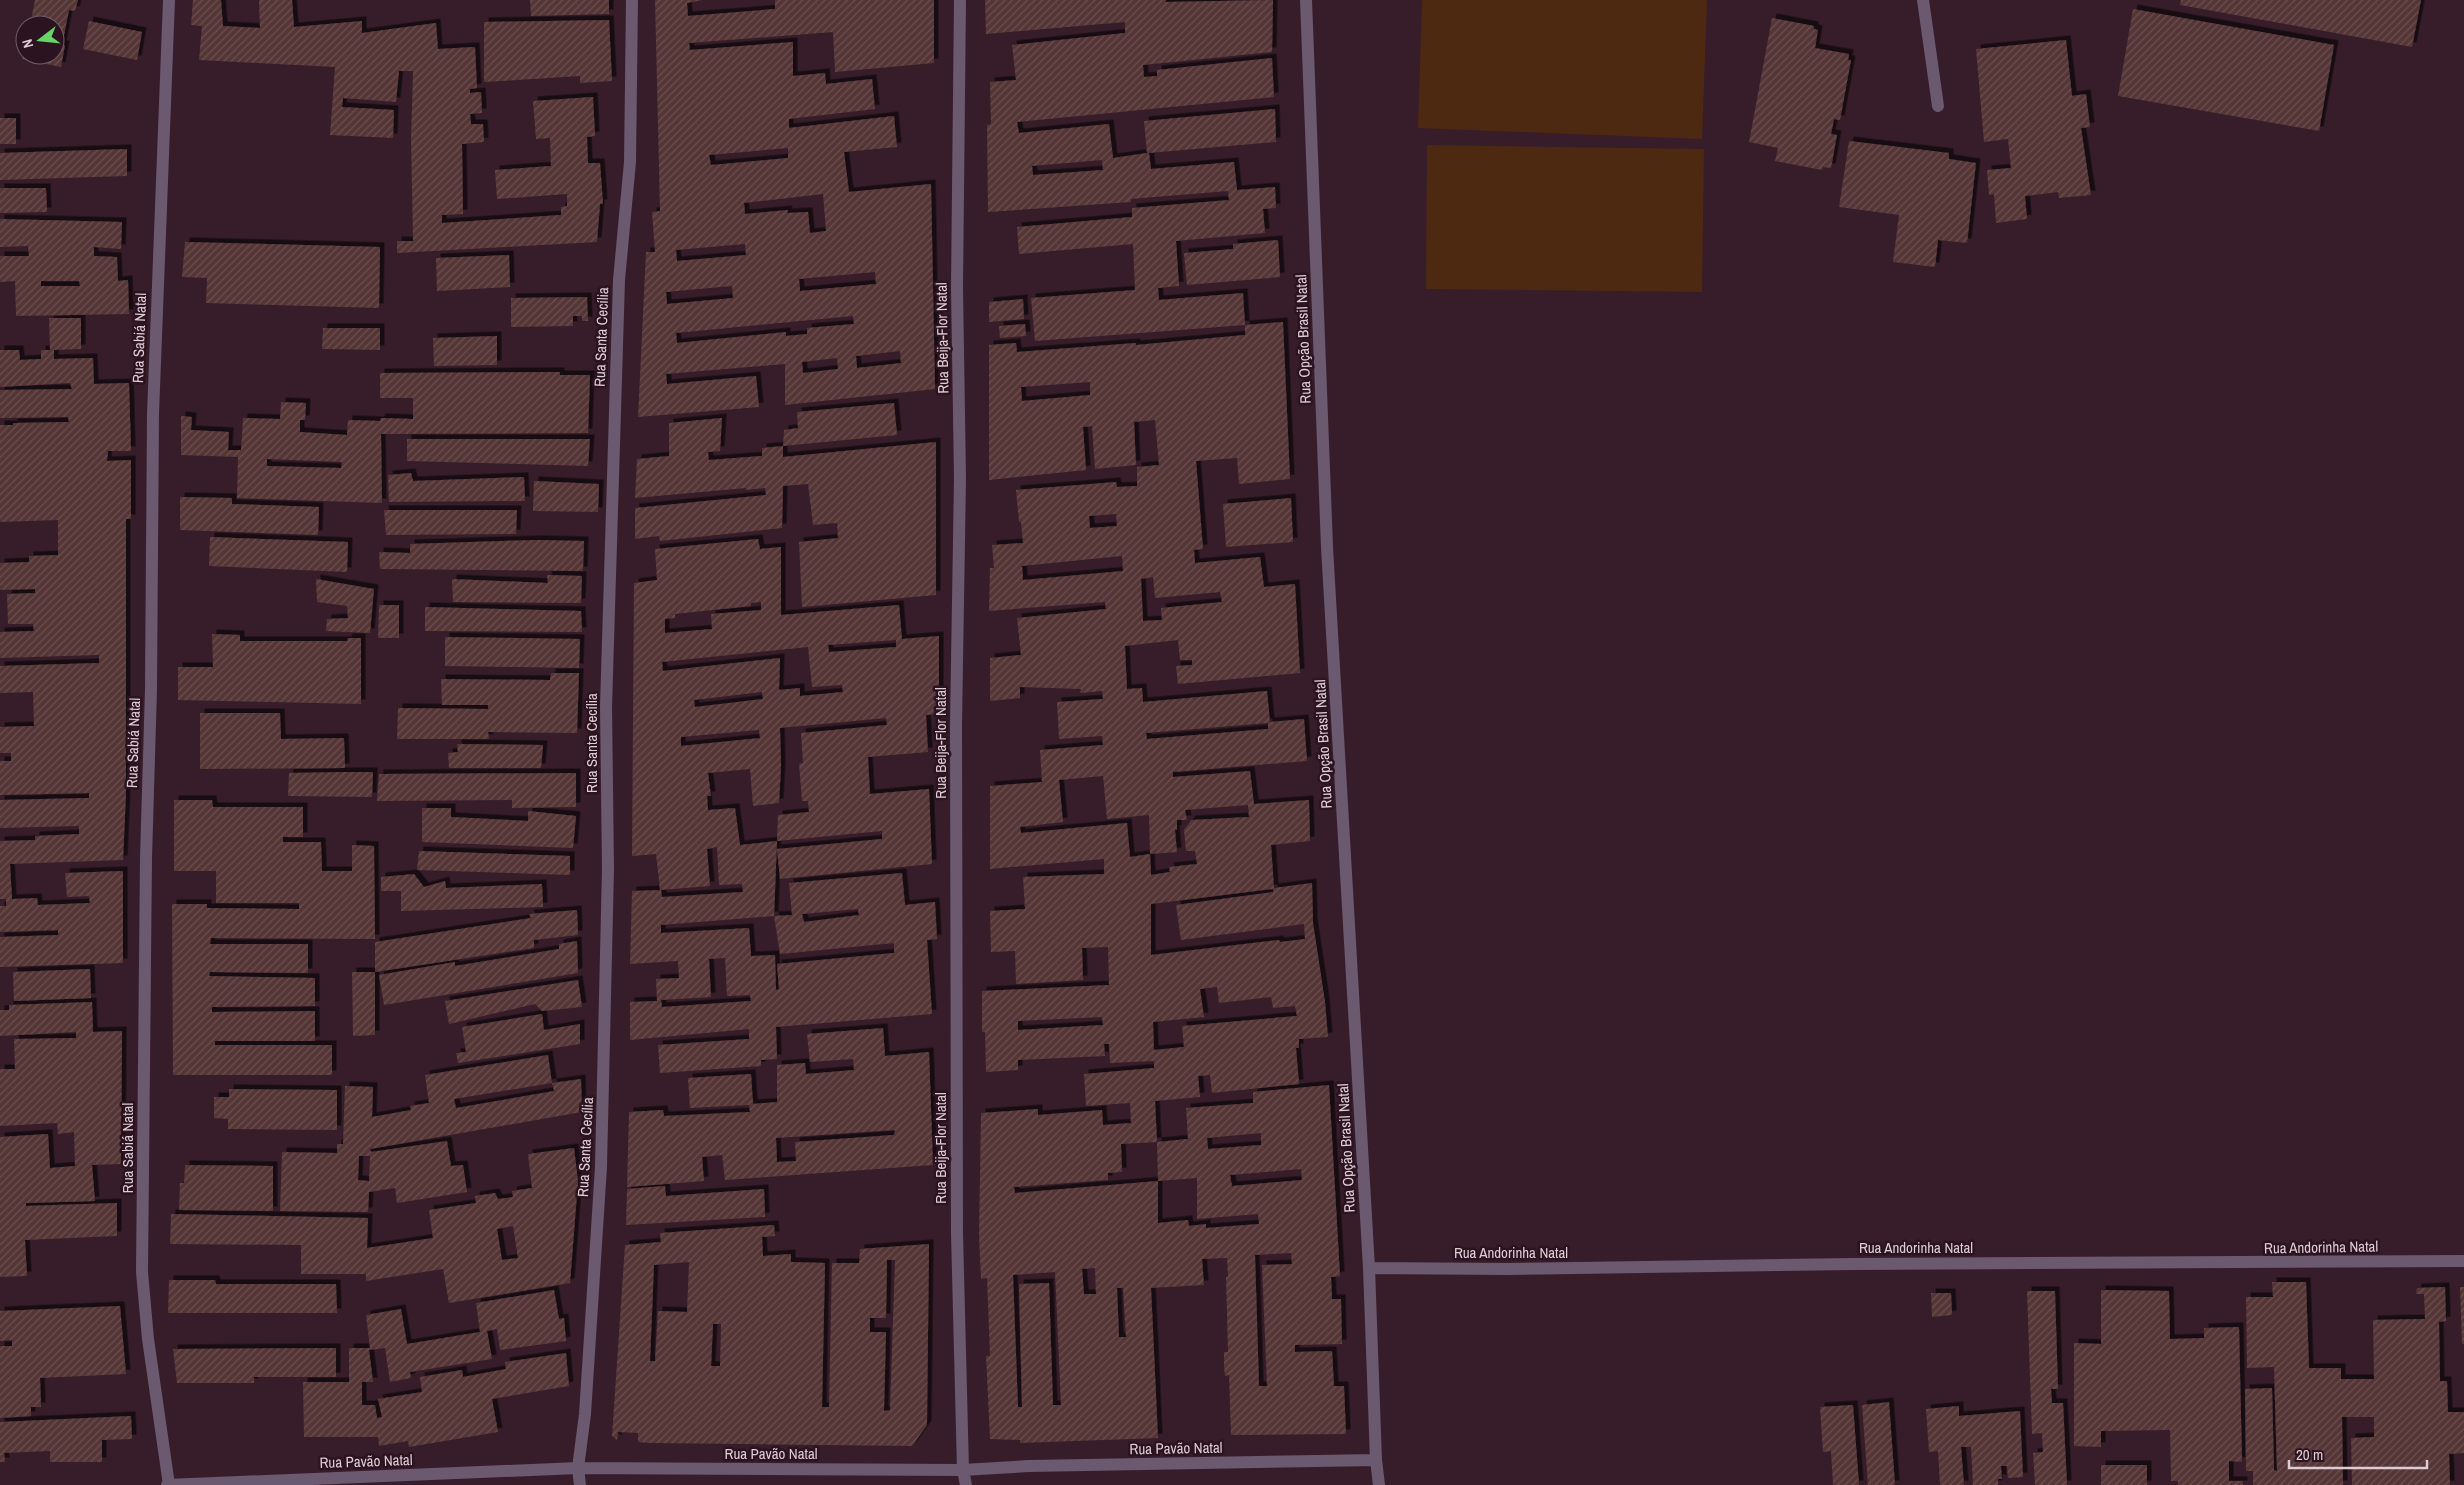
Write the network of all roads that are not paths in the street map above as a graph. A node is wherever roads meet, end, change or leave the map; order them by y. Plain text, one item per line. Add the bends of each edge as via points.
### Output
1 (169, 0) edge
2 (632, 0) edge
3 (960, 0) edge
4 (1306, 0) edge
5 (1923, 0) edge
6 (1938, 106) dead end
7 (2464, 1261) edge
8 (1369, 1268) junction
9 (1376, 1460) junction
10 (578, 1468) junction
11 (963, 1470) junction
12 (168, 1485) edge
13 (580, 1485) edge
14 (966, 1485) edge
15 (1379, 1485) edge

1 - 12 street, Rua Sabiá Natal via 152,414 142,1272
2 - 10 street, Rua Santa Cecília via 630,162 619,280 606,697 608,869 601,1157 585,1414
3 - 11 street, Rua Beija-Flor Natal via 956,1233
4 - 8 street, Rua Opção Brasil Natal via 1327,547
5 - 6 street
7 - 8 street, Rua Andorinha Natal via 1853,1264 1509,1270
8 - 9 street, Rua Opção Brasil Natal
9 - 11 street, Rua Pavão Natal
9 - 15 street, Rua Opção Brasil Natal
10 - 11 street, Rua Pavão Natal
10 - 12 street, Rua Pavão Natal
10 - 13 street, Rua Santa Cecília
11 - 14 street, Rua Beija-Flor Natal

